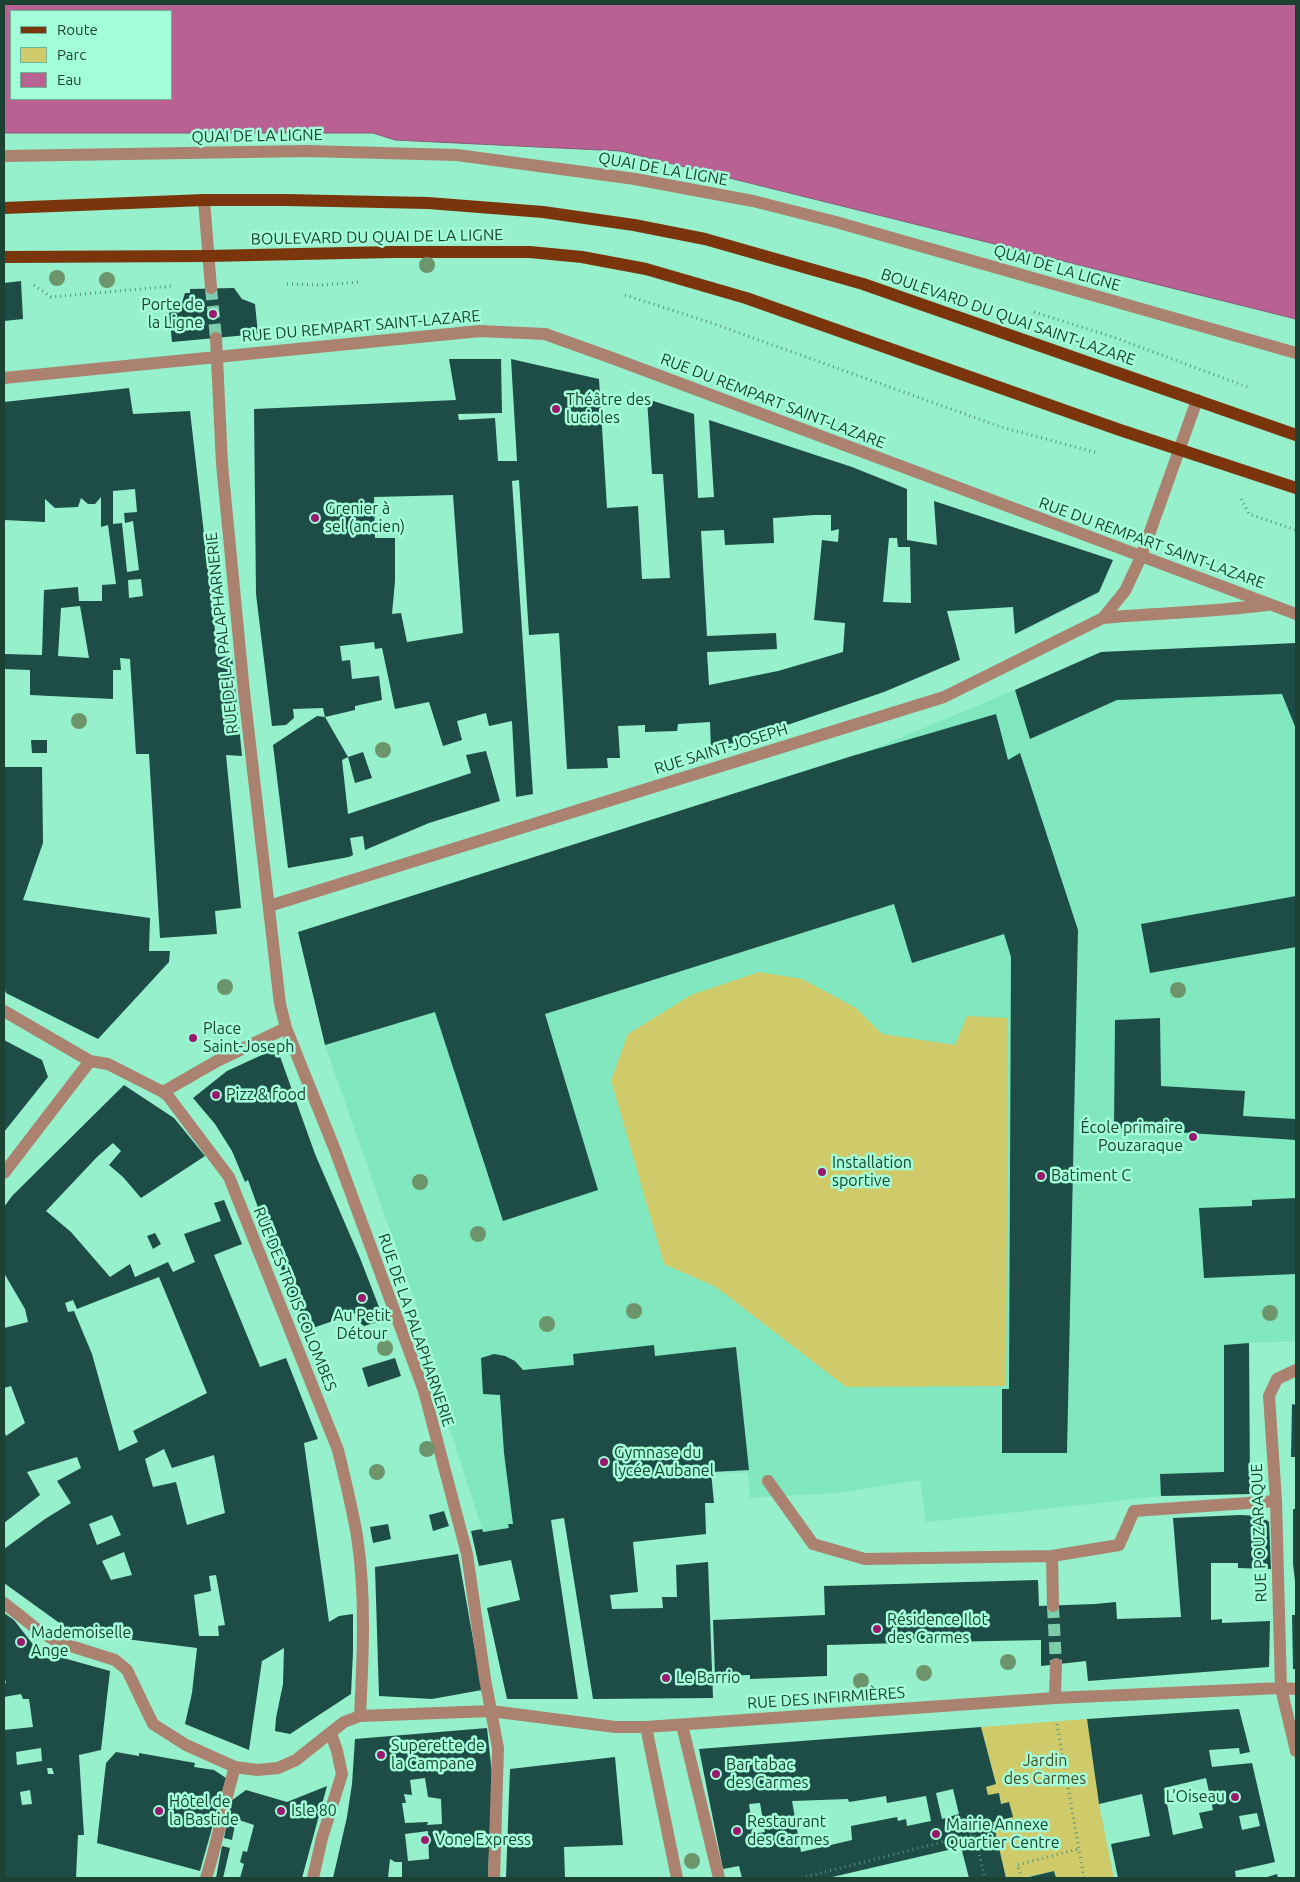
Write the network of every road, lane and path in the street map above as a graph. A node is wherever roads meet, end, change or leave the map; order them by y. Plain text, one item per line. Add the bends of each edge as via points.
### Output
1 (4, 156) edge
2 (204, 200) junction
3 (4, 208) edge
4 (705, 239) joint
5 (208, 256) junction
6 (4, 257) edge
7 (27, 281) dead end
8 (363, 282) dead end
9 (285, 284) dead end
10 (210, 285) joint
11 (624, 295) dead end
12 (216, 338) tunnel mouth
13 (1296, 353) edge
14 (217, 355) junction
15 (4, 378) edge
16 (1196, 400) junction
17 (1296, 435) edge
18 (1179, 449) junction
19 (1106, 456) dead end
20 (1296, 488) edge
21 (1249, 514) dead end
22 (1296, 530) edge
23 (1141, 557) junction
24 (1270, 605) junction
25 (1296, 614) edge
26 (1103, 618) junction
27 (269, 906) junction
28 (4, 1011) edge
29 (286, 1028) junction
30 (90, 1061) junction
31 (163, 1092) junction
32 (4, 1173) edge
33 (1296, 1370) edge
34 (768, 1481) dead end
35 (1276, 1502) junction
36 (1052, 1556) junction
37 (4, 1603) edge
38 (1052, 1606) tunnel mouth
39 (1056, 1664) tunnel mouth
40 (1281, 1688) junction
41 (1296, 1689) edge
42 (1055, 1698) junction
43 (491, 1711) junction
44 (360, 1716) junction
45 (682, 1725) junction
46 (646, 1727) junction
47 (331, 1733) junction
48 (1296, 1750) edge
49 (235, 1766) junction
50 (1078, 1849) junction
51 (206, 1878) edge
52 (313, 1878) edge
53 (494, 1878) edge
54 (676, 1878) edge
55 (719, 1878) edge
56 (801, 1878) edge
57 (985, 1878) edge
58 (1022, 1878) edge
59 (1084, 1878) edge

1 - 13 street, QUAI DE LA LIGNE via 308,151 447,155 635,179 753,201 836,222
2 - 3 main road, BOULEVARD DU QUAI DE LA LIGNE
2 - 4 main road, BOULEVARD DU QUAI DE LA LIGNE via 428,203 543,212
2 - 5 street
4 - 16 main road, BOULEVARD DU QUAI SAINT-LAZARE via 863,284
5 - 6 main road, BOULEVARD DU QUAI DE LA LIGNE
5 - 10 street
5 - 18 main road, BOULEVARD DU QUAI DE LA LIGNE via 530,252 582,257 646,269 746,298
7 - 10 path via 51,297
8 - 9 path
11 - 19 path via 706,321 1001,427
12 - 14 street
14 - 15 street, RUE DU REMPART SAINT-LAZARE
14 - 23 street, RUE DU REMPART SAINT-LAZARE via 480,330 545,334
14 - 27 street, RUE DE LA PALAPHARNERIE via 222,464
16 - 17 main road, BOULEVARD DU QUAI SAINT-LAZARE
16 - 18 street, RUE SAINT-JOSEPH
18 - 20 main road
18 - 23 street, RUE SAINT-JOSEPH
21 - 22 path
23 - 24 street, RUE DU REMPART SAINT-LAZARE
23 - 26 street, RUE SAINT-JOSEPH via 1125,591
24 - 25 street, RUE DU REMPART SAINT-LAZARE
24 - 26 street
26 - 27 street, RUE SAINT-JOSEPH via 944,696
27 - 29 street, RUE DE LA PALAPHARNERIE via 280,1004
28 - 30 street, RUE DES TROIS COLOMBES
29 - 31 street via 217,1061
29 - 43 street, RUE DE LA PALAPHARNERIE via 424,1391 467,1554
30 - 31 street, RUE DES TROIS COLOMBES via 108,1064
30 - 32 street
31 - 44 street, RUE DES TROIS COLOMBES via 229,1177 338,1450 350,1497 362,1590
33 - 35 street, RUE POUZARAQUE via 1278,1379 1269,1396
34 - 36 street via 813,1544 865,1560
35 - 36 street via 1134,1511 1119,1545
35 - 40 street, RUE POUZARAQUE
36 - 38 street
37 - 49 street via 58,1642 115,1660 127,1670 153,1724 186,1745
39 - 42 street
40 - 41 street, RUE DES INFIRMIÈRES
40 - 42 street, RUE DES INFIRMIÈRES
40 - 48 street, RUE POUZARAQUE
42 - 45 street, RUE DES INFIRMIÈRES
42 - 50 path via 1056,1722
43 - 44 street, RUE DES INFIRMIÈRES
43 - 46 street, RUE DES INFIRMIÈRES via 614,1727
43 - 53 street, RUE DE LA PALAPHARNERIE via 498,1748
44 - 47 street via 344,1722
45 - 46 street, RUE DES INFIRMIÈRES
45 - 55 street
46 - 54 street
47 - 49 street via 296,1760 278,1768 257,1770
47 - 52 street via 342,1774
49 - 51 street
50 - 58 path via 1017,1865
50 - 59 path
56 - 57 path via 974,1834

